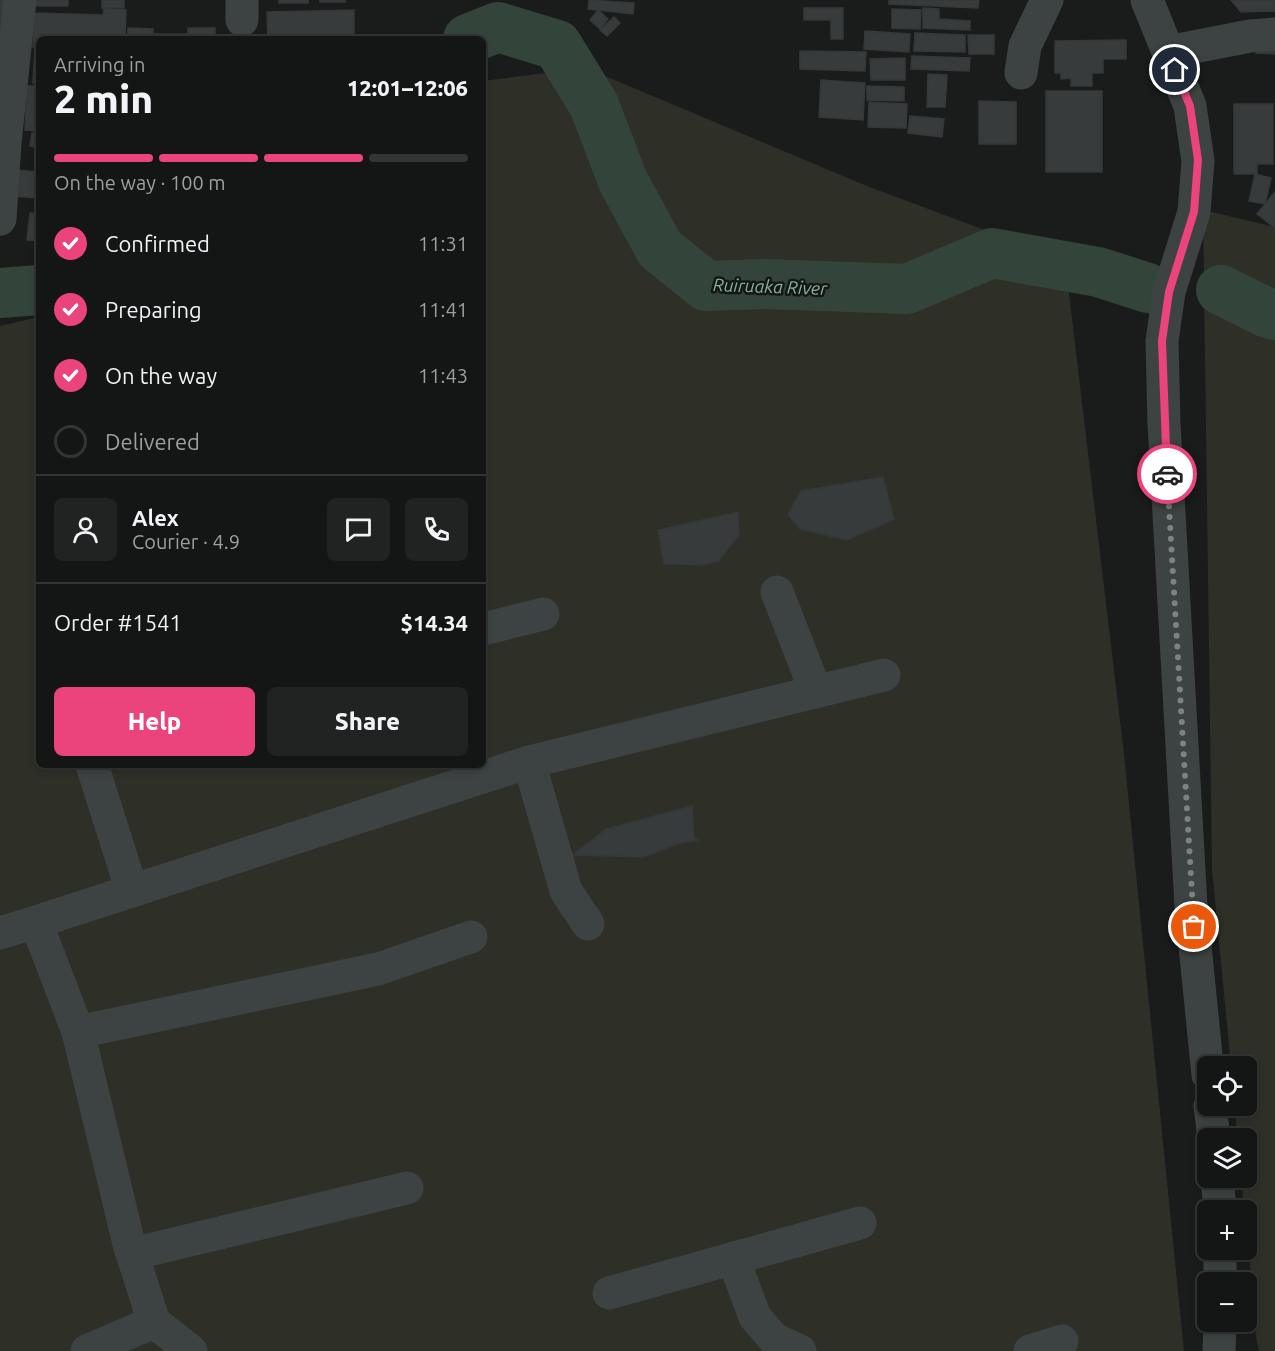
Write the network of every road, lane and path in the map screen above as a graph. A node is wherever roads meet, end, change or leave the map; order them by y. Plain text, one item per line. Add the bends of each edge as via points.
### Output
1 (20, 0) edge
2 (1047, 0) edge
3 (1147, 0) edge
4 (1275, 34) edge
5 (1168, 52) junction
6 (1021, 73) dead end
7 (3, 143) edge
8 (0, 219) edge
9 (777, 592) dead end
10 (543, 614) dead end
11 (486, 628) edge
12 (884, 675) dead end
13 (816, 692) junction
14 (529, 762) junction
15 (93, 768) edge
16 (483, 771) edge
17 (132, 891) junction
18 (36, 922) junction
19 (588, 924) dead end
20 (0, 933) edge
21 (471, 937) dead end
22 (78, 1032) junction
23 (1206, 1056) edge
24 (407, 1188) dead end
25 (860, 1223) dead end
26 (132, 1254) junction
27 (733, 1258) junction
28 (609, 1293) dead end
29 (154, 1322) junction
30 (1220, 1332) edge
31 (1062, 1341) dead end
32 (87, 1351) edge
33 (191, 1351) edge
34 (800, 1351) edge
35 (1030, 1351) edge
36 (1219, 1351) edge

1 - 7 street
2 - 6 street via 1025,46
3 - 5 street
4 - 5 street
5 - 23 street via 1190,106 1198,160 1194,212 1169,292 1162,341 1191,906
7 - 8 street
9 - 13 street
10 - 11 street
12 - 13 street
13 - 14 street
14 - 16 street
14 - 19 street via 566,891
15 - 17 street
16 - 17 street
17 - 18 street
18 - 20 street
18 - 22 street
21 - 22 street via 378,969
22 - 26 street
24 - 26 street
25 - 27 street
26 - 29 street
27 - 28 street
27 - 34 street via 755,1317 774,1339
29 - 32 street
29 - 33 street
30 - 36 street
31 - 35 street

